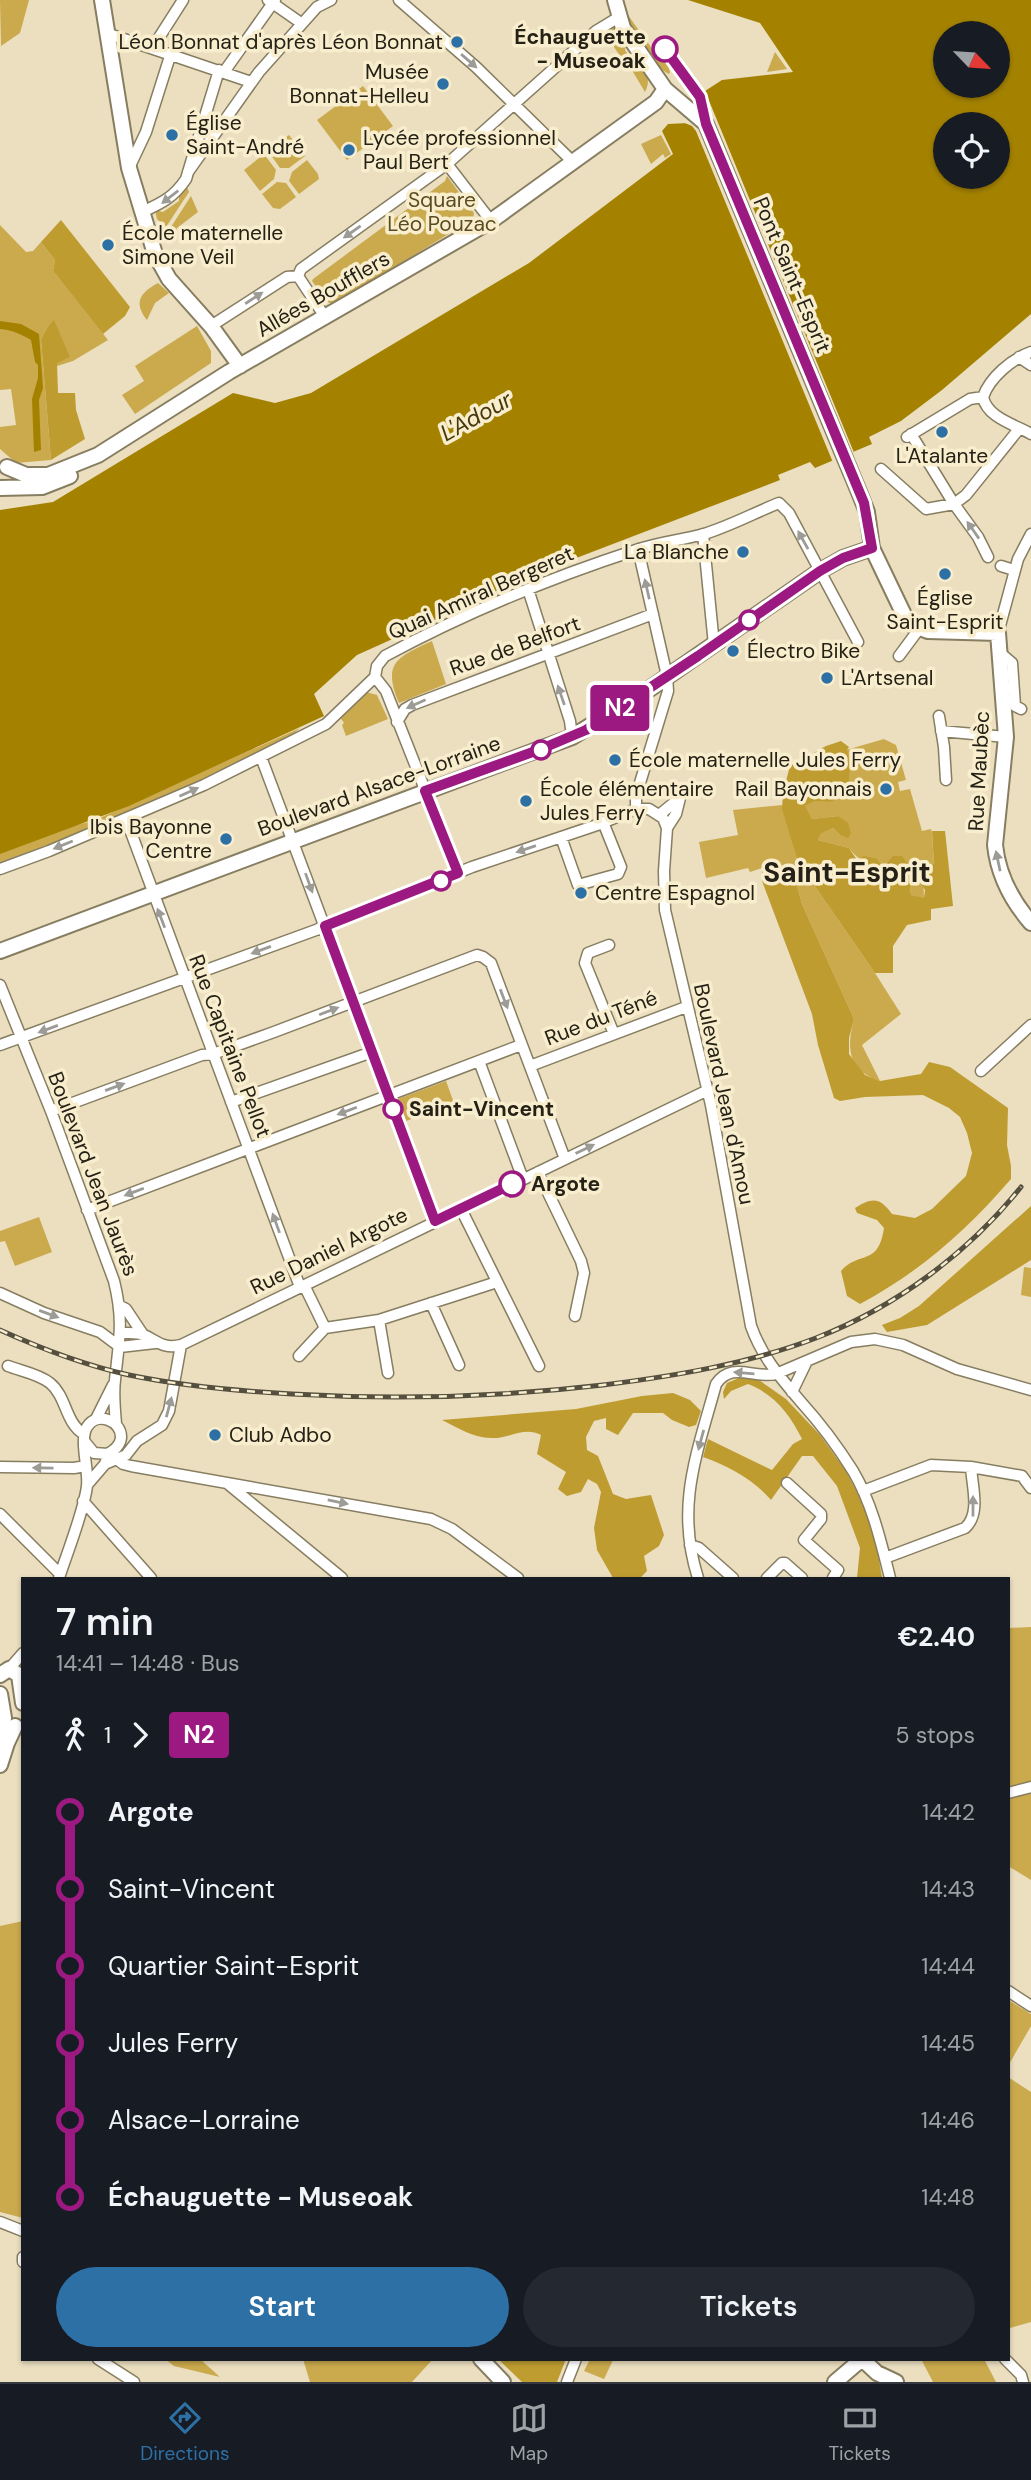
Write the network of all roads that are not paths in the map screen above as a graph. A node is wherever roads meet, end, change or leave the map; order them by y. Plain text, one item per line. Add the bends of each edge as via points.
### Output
1 (102, 0) edge
2 (183, 0) edge
3 (331, 0) edge
4 (399, 0) edge
5 (615, 0) edge
6 (272, 1) edge
7 (619, 17) junction
8 (301, 23) junction
9 (109, 34) junction
10 (153, 47) junction
11 (171, 54) junction
12 (222, 71) junction
13 (251, 82) junction
14 (665, 89) junction
15 (513, 104) junction
16 (573, 162) junction
17 (447, 164) junction
18 (129, 168) junction
19 (188, 172) junction
20 (142, 212) junction
21 (491, 221) junction
22 (299, 276) junction
23 (325, 317) junction
24 (211, 326) junction
25 (1031, 352) edge
26 (1019, 357) junction
27 (1031, 365) edge
28 (240, 366) junction
29 (983, 397) junction
30 (1019, 429) junction
31 (1031, 434) edge
32 (98, 455) junction
33 (3, 462) edge
34 (881, 469) dead end
35 (0, 486) edge
36 (954, 504) junction
37 (704, 534) junction
38 (1031, 534) edge
39 (872, 548) junction
40 (638, 549) junction
41 (988, 557) dead end
42 (1001, 566) dead end
43 (1014, 570) junction
44 (820, 571) junction
45 (528, 589) junction
46 (653, 614) junction
47 (919, 629) junction
48 (999, 634) junction
49 (858, 642) dead end
50 (713, 645) junction
51 (998, 651) junction
52 (549, 653) junction
53 (899, 656) dead end
54 (667, 676) junction
55 (374, 677) junction
56 (648, 690) junction
57 (665, 700) junction
58 (1021, 709) dead end
59 (939, 716) dead end
60 (397, 722) junction
61 (941, 731) junction
62 (572, 737) junction
63 (1006, 737) junction
64 (261, 758) junction
65 (946, 780) dead end
66 (425, 791) junction
67 (636, 809) junction
68 (661, 816) junction
69 (126, 819) junction
70 (603, 822) junction
71 (667, 828) junction
72 (561, 837) junction
73 (293, 840) junction
74 (0, 869) edge
75 (458, 873) junction
76 (152, 894) junction
77 (1030, 922) edge
78 (325, 926) junction
79 (609, 946) dead end
80 (0, 951) edge
81 (0, 959) edge
82 (184, 978) junction
83 (0, 985) edge
84 (353, 1002) junction
85 (686, 1007) junction
86 (1031, 1025) edge
87 (614, 1034) junction
88 (21, 1039) junction
89 (0, 1045) edge
90 (521, 1045) junction
91 (372, 1052) junction
92 (213, 1054) junction
93 (479, 1061) junction
94 (530, 1066) junction
95 (981, 1071) dead end
96 (708, 1090) junction
97 (388, 1096) junction
98 (231, 1102) junction
99 (51, 1111) junction
100 (248, 1149) junction
101 (565, 1159) junction
102 (538, 1172) junction
103 (523, 1179) junction
104 (461, 1209) junction
105 (87, 1210) junction
106 (435, 1221) junction
107 (497, 1282) junction
108 (302, 1286) junction
109 (0, 1293) edge
110 (431, 1303) junction
111 (120, 1306) junction
112 (575, 1316) dead end
113 (379, 1320) junction
114 (325, 1328) junction
115 (121, 1329) junction
116 (100, 1332) junction
117 (142, 1333) junction
118 (155, 1343) junction
119 (181, 1345) junction
120 (120, 1347) junction
121 (299, 1356) dead end
122 (806, 1363) junction
123 (459, 1364) dead end
124 (8, 1366) dead end
125 (539, 1366) dead end
126 (388, 1373) dead end
127 (776, 1374) junction
128 (114, 1381) junction
129 (1031, 1390) edge
130 (792, 1391) junction
131 (96, 1419) junction
132 (116, 1424) junction
133 (85, 1438) junction
134 (120, 1442) junction
135 (129, 1452) junction
136 (110, 1458) junction
137 (86, 1466) junction
138 (140, 1466) junction
139 (0, 1467) edge
140 (971, 1467) junction
141 (787, 1483) dead end
142 (227, 1484) junction
143 (87, 1485) junction
144 (1031, 1488) edge
145 (257, 1489) junction
146 (863, 1491) junction
147 (271, 1492) junction
148 (83, 1501) junction
149 (251, 1503) junction
150 (262, 1512) junction
151 (0, 1514) edge
152 (690, 1545) junction
153 (885, 1558) junction
154 (60, 1576) edge
155 (150, 1577) edge
156 (341, 1577) edge
157 (517, 1577) edge
158 (698, 1577) edge
159 (732, 1577) edge
160 (768, 1577) edge
161 (801, 1577) edge
162 (834, 1577) edge
163 (890, 1577) edge
164 (21, 1656) edge
165 (10, 1672) edge
166 (0, 1693) edge
167 (21, 1698) edge
168 (17, 1723) edge
169 (0, 1742) edge
170 (0, 1765) edge
171 (1031, 1787) edge
172 (1010, 1792) edge
173 (1010, 1992) edge
174 (1031, 2006) edge
175 (0, 2222) edge
176 (19, 2230) edge
177 (101, 2361) edge
178 (483, 2361) edge
179 (575, 2361) edge
180 (860, 2361) edge
181 (864, 2361) edge
182 (1008, 2361) edge
183 (134, 2382) edge
184 (503, 2382) edge
185 (567, 2382) edge
186 (835, 2382) edge
187 (896, 2382) edge
188 (1023, 2382) edge

1 - 9 main road
2 - 10 street
3 - 8 street
4 -> 15 street
5 - 7 main road, Pont Saint-Esprit
6 - 8 street
6 - 12 street
7 - 14 main road, Pont Saint-Esprit
7 - 15 street via 596,31
8 - 13 street
9 - 10 street
9 - 18 main road
10 - 11 street
11 - 12 street
11 - 18 street via 146,132
12 - 13 street
12 - 19 street
13 - 19 street
14 - 16 main road, Allées Boufflers via 656,102
14 - 39 main road, Pont Saint-Esprit via 706,124 867,512
15 - 16 street
15 - 17 street
16 - 21 main road, Allées Boufflers
17 - 21 street
17 -> 22 street via 301,269
18 - 20 main road
19 -> 20 street via 177,193
20 - 24 main road via 155,254 169,279
21 - 23 main road, Allées Boufflers
22 - 23 street
24 -> 22 street via 286,278
23 - 28 main road, Allées Boufflers
24 - 28 main road
25 - 26 street
26 - 27 street
26 - 29 street via 992,380
28 - 32 main road, Allées Boufflers
29 - 30 street via 987,408
29 - 36 street via 970,398 909,436
30 - 31 street
30 - 36 street
32 - 33 main road, Allées Boufflers via 48,475 26,475
32 - 35 main road, Allées Boufflers via 50,485
33 - 35 main road via 5,477
34 - 36 street via 926,509
41 -> 36 street
37 - 40 street, Quai Amiral Bergeret
44 -> 37 street, Quai Amiral Bergeret via 779,503
37 - 50 street
38 - 43 street
39 - 44 main road, Boulevard Alsace-Lorraine
39 - 47 main road, Pont Saint-Esprit via 906,618
40 - 45 street, Quai Amiral Bergeret
46 -> 40 street
42 - 43 street
43 - 48 street
44 - 49 street
44 - 50 main road, Boulevard Alsace-Lorraine
45 - 52 street
45 - 55 street, Quai Amiral Bergeret via 384,656
46 - 52 street, Rue de Belfort
46 - 54 street
47 - 48 main road
47 - 53 street
48 - 51 main road, Rue Maubèc
50 - 54 main road, Boulevard Alsace-Lorraine
51 - 58 street via 1012,663 1015,705
51 - 63 main road, Rue Maubèc
52 -> 60 street, Rue de Belfort via 412,705
62 -> 52 street
54 - 56 main road, Boulevard Alsace-Lorraine
54 - 57 street
55 - 60 street via 386,691
55 - 64 street, Quai Amiral Bergeret via 326,724
56 - 57 street
56 - 62 main road, Boulevard Alsace-Lorraine
57 - 67 street
59 - 61 street
60 - 66 street
61 - 63 street
61 - 65 street
62 - 66 main road, Boulevard Alsace-Lorraine
77 -> 63 main road, Rue Maubèc via 997,863
69 -> 64 street, Quai Amiral Bergeret
64 - 73 street
66 - 73 main road, Boulevard Alsace-Lorraine
66 - 75 street
67 - 68 street via 649,809
67 - 70 street
68 - 71 street, Boulevard Jean d'Amou
68 - 71 street via 680,798
69 -> 74 street, Quai Amiral Bergeret
69 - 76 street, Rue Capitaine Pellot
70 - 72 street
70 - 72 street via 621,867 618,874 579,885
71 - 85 street, Boulevard Jean d'Amou via 665,910
72 -> 75 street
73 - 76 main road, Boulevard Alsace-Lorraine
73 -> 78 street
75 - 78 street
76 - 80 main road, Boulevard Alsace-Lorraine
82 -> 76 street, Rue Capitaine Pellot
78 -> 82 street
78 - 84 street
79 - 87 street via 588,953 585,963
80 - 81 main road
82 -> 88 street
82 - 92 street, Rue Capitaine Pellot
83 - 88 street, Boulevard Jean Jaurès
84 -> 90 street via 477,955 491,964
84 - 91 street
92 -> 84 street
85 - 87 street, Rue du Téné
85 - 96 street, Boulevard Jean d'Amou
86 - 95 street
87 - 94 street, Rue du Téné
88 - 89 street
88 - 99 street, Boulevard Jean Jaurès
90 - 93 street
90 - 94 street
91 - 97 street
91 - 98 street
92 - 98 street, Rue Capitaine Pellot
99 -> 92 street
93 - 97 street
93 - 103 street
94 - 101 street
101 -> 96 street, Rue Daniel Argote
96 - 127 street, Boulevard Jean d'Amou via 748,1315
97 -> 100 street
97 - 106 street
98 - 100 street, Rue Capitaine Pellot
99 - 105 street, Boulevard Jean Jaurès
100 -> 105 street
108 -> 100 street, Rue Capitaine Pellot
101 - 102 street, Rue Daniel Argote
102 - 103 street, Rue Daniel Argote
102 - 112 street via 581,1261
103 - 104 street, Rue Daniel Argote
104 - 106 street, Rue Daniel Argote
104 - 107 street
105 - 111 street, Boulevard Jean Jaurès
106 - 108 street, Rue Daniel Argote
107 - 110 street
107 - 125 street
108 - 114 street, Rue Capitaine Pellot
108 - 119 street, Rue Daniel Argote
109 -> 116 street
110 - 113 street
110 - 123 street
111 - 115 street, Boulevard Jean Jaurès
111 - 117 street
113 - 114 street
113 - 126 street
114 - 121 street
115 - 116 street
115 - 117 street
115 - 120 street, Boulevard Jean Jaurès
116 - 120 street
117 - 118 street
118 - 119 street
118 - 120 street
135 -> 119 street via 166,1418
120 - 128 street, Boulevard Jean Jaurès
122 - 127 street
122 - 129 street via 851,1342 875,1339
122 - 130 street
124 - 133 street via 48,1381
127 - 130 street, Boulevard Jean d'Amou
127 -> 152 street via 730,1372 716,1384 689,1485
128 - 131 street, Boulevard Jean Jaurès
128 - 132 street, Boulevard Jean Jaurès
130 - 146 street, Boulevard Jean d'Amou via 840,1452
131 - 132 street
131 - 133 street via 87,1427
132 - 134 street
133 - 136 street via 94,1453
133 - 137 street
134 - 135 street
134 - 136 street
135 - 136 street
135 - 138 street
136 - 138 street
136 - 143 street
137 -> 139 street
137 - 143 street
138 - 142 street
140 - 144 street via 1022,1476
140 - 146 street via 931,1465
153 -> 140 street via 971,1523
141 - 162 street via 821,1514 804,1540 838,1570
142 - 145 street
142 - 149 street
143 - 148 street
145 - 147 street
145 - 149 street
146 - 153 street, Boulevard Jean d'Amou
147 - 150 street
147 -> 157 street via 440,1522
148 - 154 street
148 - 155 street
149 - 150 street
150 - 156 street
151 - 154 street
152 - 158 street
152 - 159 street
153 - 163 street, Boulevard Jean d'Amou
160 - 161 street via 785,1563
164 - 165 street
165 - 167 main road
166 - 168 main road
168 - 169 main road
168 - 170 main road
171 - 172 street
173 - 174 street
175 - 176 street
177 - 183 street
178 - 184 main road
179 - 185 street
180 - 186 main road
181 - 187 main road
182 - 188 street

